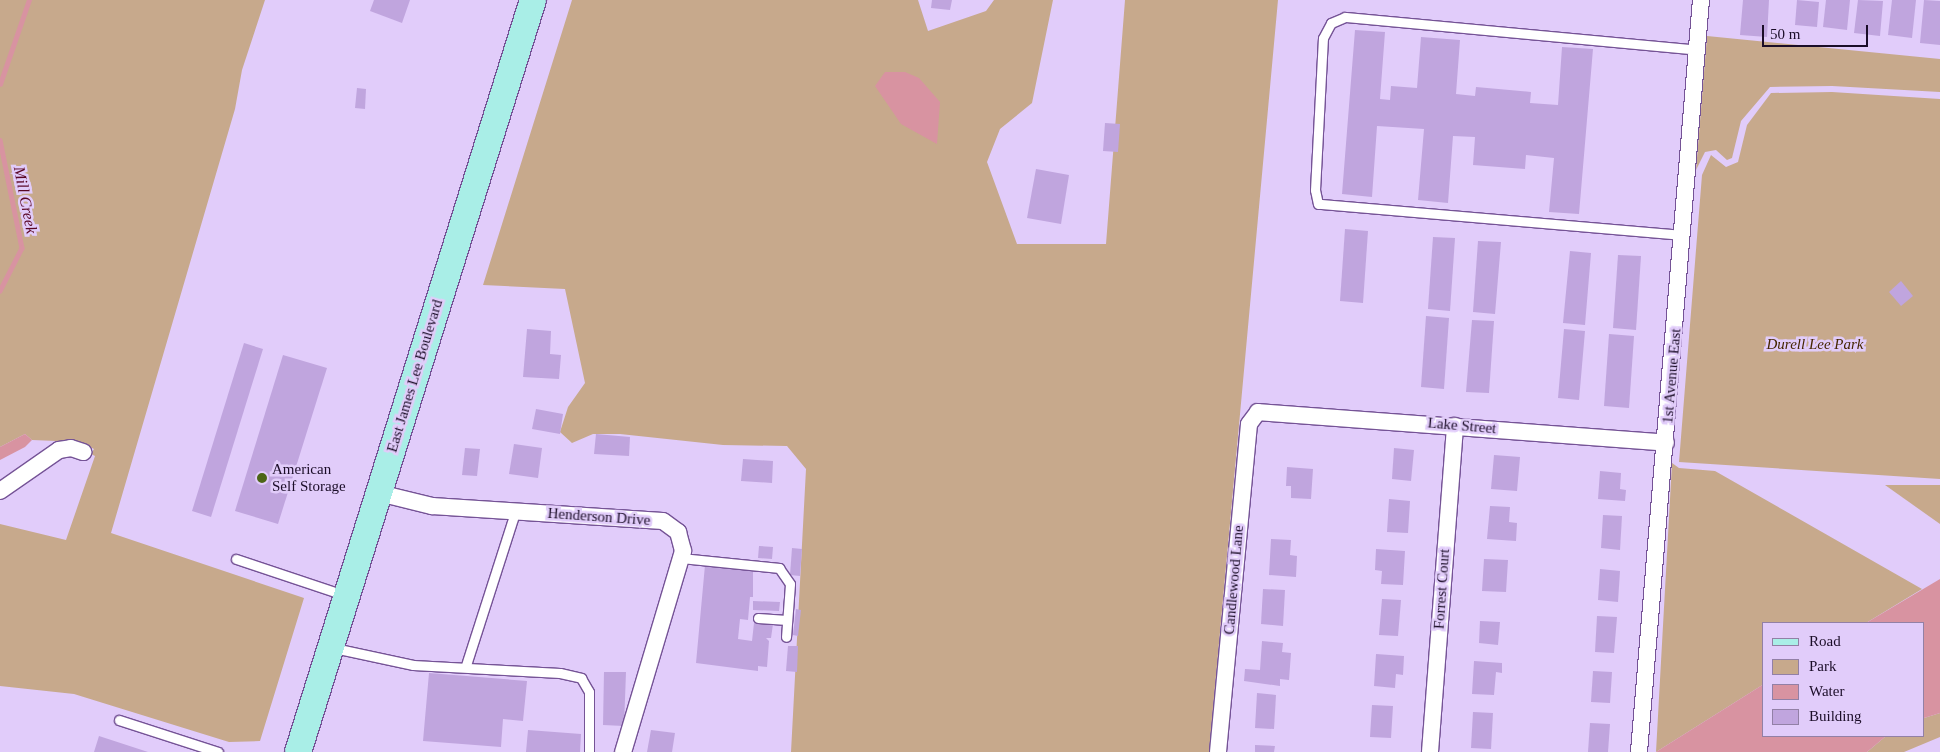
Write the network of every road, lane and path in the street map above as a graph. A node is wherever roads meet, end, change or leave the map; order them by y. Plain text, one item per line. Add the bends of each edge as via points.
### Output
1 (533, 0) edge
2 (1701, 0) edge
3 (1698, 50) junction
4 (1683, 236) junction
5 (1258, 412) joint
6 (1455, 426) junction
7 (1666, 443) junction
8 (83, 452) dead end
9 (0, 491) edge
10 (379, 493) junction
11 (514, 512) junction
12 (236, 558) dead end
13 (681, 558) junction
14 (347, 596) junction
15 (758, 618) dead end
16 (787, 620) junction
17 (786, 637) dead end
18 (331, 647) junction
19 (466, 666) junction
20 (119, 720) dead end
21 (218, 752) edge
22 (298, 752) edge
23 (588, 752) edge
24 (623, 752) edge
25 (1218, 752) edge
26 (1430, 752) edge
27 (1639, 752) edge

1 - 10 main road, East James Lee Boulevard
2 - 3 street, 1st Avenue East
3 - 4 street, 1st Avenue East
3 - 4 lane via 1345,17 1331,23 1323,38 1315,190 1318,204
4 - 7 street, 1st Avenue East
5 - 6 street, Lake Street
5 - 25 street, Candlewood Lane via 1249,424
6 - 7 street, Lake Street
6 - 26 street, Forrest Court
7 - 27 street, 1st Avenue East
8 - 9 street via 71,448 59,450
10 - 11 street, Henderson Drive via 432,506
10 - 14 main road, East James Lee Boulevard
11 - 13 street, Henderson Drive via 662,521 681,538
11 - 19 lane
12 - 14 lane
13 - 16 lane via 779,568 790,584
13 - 24 street, Henderson Drive
14 - 18 main road, East James Lee Boulevard
15 - 16 lane
16 - 17 lane
18 - 19 lane via 413,665
18 - 22 main road, East James Lee Boulevard
19 - 23 lane via 580,678 589,692
20 - 21 lane

